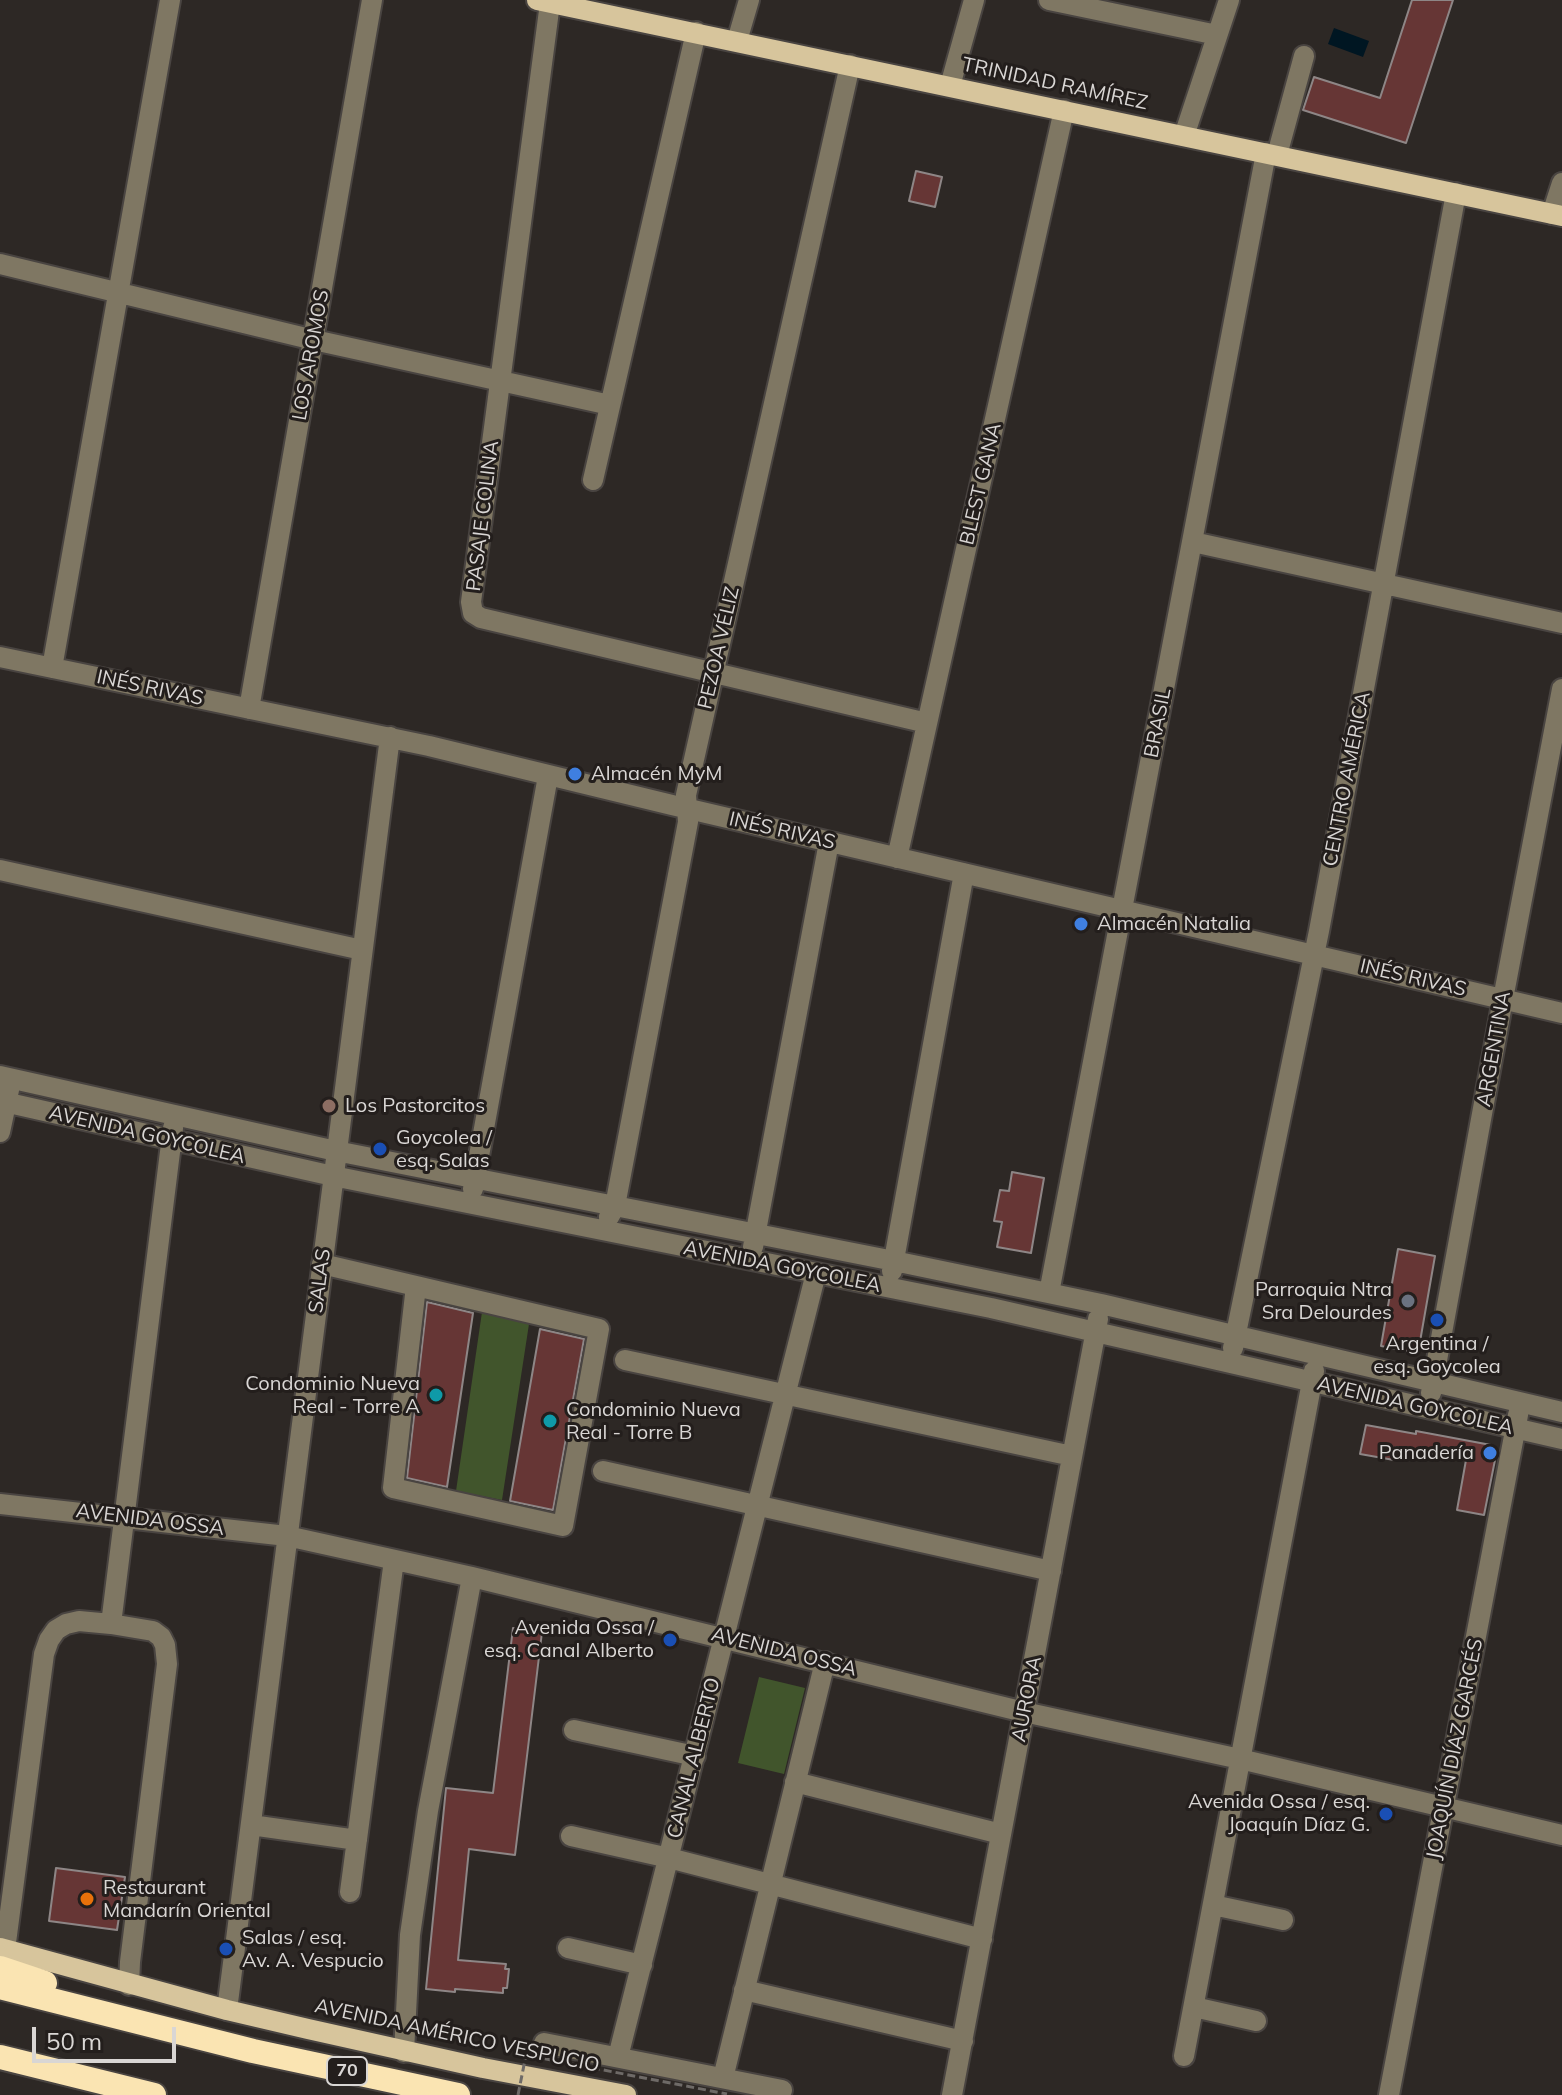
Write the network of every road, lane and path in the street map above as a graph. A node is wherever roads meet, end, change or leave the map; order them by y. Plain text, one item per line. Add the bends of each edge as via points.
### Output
1 (170, 0) edge
2 (372, 0) edge
3 (749, 0) edge
4 (974, 0) edge
5 (1049, 0) edge
6 (1229, 0) edge
7 (544, 1) edge
8 (596, 6) edge
9 (696, 32) junction
10 (1217, 35) junction
11 (737, 41) junction
12 (1304, 56) dead end
13 (850, 65) junction
14 (950, 86) junction
15 (1064, 110) junction
16 (1184, 136) junction
17 (1272, 154) junction
18 (1562, 183) edge
19 (1456, 193) junction
20 (1557, 215) edge
21 (0, 264) edge
22 (118, 291) junction
23 (314, 340) junction
24 (500, 381) junction
25 (610, 405) junction
26 (593, 480) dead end
27 (1193, 542) junction
28 (1384, 584) junction
29 (1562, 623) edge
30 (0, 657) edge
31 (52, 668) junction
32 (714, 673) junction
33 (1562, 689) edge
34 (249, 709) junction
35 (927, 723) junction
36 (390, 737) junction
37 (548, 776) junction
38 (687, 809) junction
39 (829, 842) junction
40 (897, 858) junction
41 (0, 870) edge
42 (964, 873) junction
43 (1123, 910) junction
44 (362, 950) junction
45 (1314, 955) junction
46 (1503, 999) junction
47 (1562, 1013) edge
48 (6, 1077) edge
49 (3, 1102) edge
50 (175, 1117) junction
51 (0, 1132) edge
52 (170, 1140) junction
53 (336, 1151) junction
54 (333, 1176) junction
55 (475, 1179) junction
56 (470, 1204) junction
57 (615, 1206) junction
58 (601, 1231) junction
59 (755, 1233) junction
60 (750, 1261) junction
61 (894, 1261) junction
62 (322, 1264) junction
63 (816, 1273) junction
64 (416, 1286) junction
65 (888, 1288) junction
66 (1049, 1293) junction
67 (1101, 1304) junction
68 (1096, 1332) junction
69 (1237, 1336) junction
70 (1317, 1355) junction
71 (625, 1360) dead end
72 (1229, 1363) junction
73 (1311, 1382) junction
74 (1433, 1382) junction
75 (785, 1395) junction
76 (1521, 1402) junction
77 (1428, 1409) junction
78 (1562, 1412) edge
79 (1516, 1429) junction
80 (1562, 1439) edge
81 (1072, 1456) junction
82 (603, 1471) dead end
83 (0, 1504) edge
84 (757, 1505) junction
85 (124, 1517) junction
86 (287, 1536) junction
87 (394, 1560) junction
88 (1051, 1571) junction
89 (472, 1577) junction
90 (111, 1624) junction
91 (725, 1637) junction
92 (825, 1662) junction
93 (1024, 1712) junction
94 (574, 1730) dead end
95 (695, 1756) junction
96 (1240, 1759) junction
97 (795, 1782) junction
98 (1444, 1807) junction
99 (251, 1825) junction
100 (1001, 1834) junction
101 (1562, 1835) edge
102 (571, 1836) dead end
103 (357, 1840) junction
104 (669, 1858) junction
105 (770, 1884) junction
106 (350, 1892) dead end
107 (1213, 1905) junction
108 (1283, 1920) dead end
109 (982, 1939) junction
110 (568, 1948) dead end
111 (2, 1955) edge
112 (642, 1965) junction
113 (129, 1985) junction
114 (0, 1987) edge
115 (744, 1990) junction
116 (1194, 2007) junction
117 (227, 2010) junction
118 (1256, 2021) dead end
119 (963, 2041) junction
120 (544, 2043) dead end
121 (253, 2051) junction
122 (404, 2052) junction
123 (1184, 2056) dead end
124 (0, 2057) edge
125 (618, 2057) junction
126 (0, 2070) edge
127 (725, 2086) edge
128 (782, 2090) dead end
129 (133, 2095) edge
130 (154, 2095) edge
131 (458, 2095) edge
132 (518, 2095) edge
133 (626, 2095) edge
134 (952, 2095) edge
135 (1389, 2095) edge

1 - 22 street
2 - 23 street, LOS AROMOS
3 - 11 street
4 - 14 street
5 - 10 street
6 - 10 street
7 - 8 main road, TRINIDAD RAMÍREZ
7 - 24 street, PASAJE COLINA
8 - 9 main road, TRINIDAD RAMÍREZ
9 - 11 main road, TRINIDAD RAMÍREZ
9 - 25 street
10 - 16 street
11 - 13 main road, TRINIDAD RAMÍREZ
12 - 17 street, BRASIL
13 - 14 main road, TRINIDAD RAMÍREZ
13 - 32 street, PEZOA VÉLIZ
14 - 15 main road, TRINIDAD RAMÍREZ
15 - 16 main road, TRINIDAD RAMÍREZ
15 - 35 street, BLEST GANA
16 - 17 main road, TRINIDAD RAMÍREZ
17 - 19 main road, TRINIDAD RAMÍREZ
17 - 27 street, BRASIL
18 - 20 street
19 - 20 main road, TRINIDAD RAMÍREZ
19 - 28 street, CENTRO AMÉRICA
21 - 22 street
22 - 23 street
22 - 31 street
23 - 24 street
23 - 34 street, LOS AROMOS
24 - 25 street
24 - 32 street, PASAJE COLINA via 473,613
25 - 26 street
27 - 28 street
27 - 43 street, BRASIL
28 - 29 street
28 - 45 street, CENTRO AMÉRICA
30 - 31 street, INÉS RIVAS
31 - 34 street, INÉS RIVAS
32 - 35 street, PASAJE COLINA
32 - 38 street, PEZOA VÉLIZ
33 - 46 street, ARGENTINA
34 - 36 street, INÉS RIVAS
35 - 40 street, BLEST GANA
36 - 37 street, INÉS RIVAS
36 - 44 street, SALAS
37 - 38 street, INÉS RIVAS
37 - 55 street
38 - 39 street, INÉS RIVAS
38 - 57 street, PEZOA VÉLIZ
39 - 40 street, INÉS RIVAS
39 - 59 street
40 - 42 street, INÉS RIVAS
41 - 44 street
42 - 43 street, INÉS RIVAS
42 - 61 street
43 - 45 street, INÉS RIVAS
43 - 66 street, BRASIL
44 - 53 street, SALAS
45 - 46 street, INÉS RIVAS
45 - 69 street, CENTRO AMÉRICA
46 - 47 street, INÉS RIVAS
46 - 74 street, ARGENTINA
48 - 49 street
48 - 50 street, AVENIDA GOYCOLEA
49 - 51 street
49 - 52 street, AVENIDA GOYCOLEA
50 - 52 street
50 - 53 street, AVENIDA GOYCOLEA
52 - 54 street, AVENIDA GOYCOLEA
52 - 85 street
53 - 54 street, SALAS
53 - 55 street, AVENIDA GOYCOLEA
54 - 56 street, AVENIDA GOYCOLEA
54 - 62 street, SALAS
55 - 56 street
55 - 57 street, AVENIDA GOYCOLEA
56 - 58 street, AVENIDA GOYCOLEA
57 - 58 street, PEZOA VÉLIZ
57 - 59 street, AVENIDA GOYCOLEA
58 - 60 street, AVENIDA GOYCOLEA
59 - 60 street
59 - 61 street, AVENIDA GOYCOLEA
60 - 63 street, AVENIDA GOYCOLEA
61 - 65 street
61 - 66 street, AVENIDA GOYCOLEA
62 - 64 street
62 - 86 street, SALAS
63 - 65 street, AVENIDA GOYCOLEA
63 - 75 street, CANAL ALBERTO
64 - 64 street via 599,1329 563,1526 393,1488
65 - 68 street, AVENIDA GOYCOLEA
66 - 67 street, AVENIDA GOYCOLEA
67 - 68 street, AURORA
67 - 69 street, AVENIDA GOYCOLEA
68 - 72 street, AVENIDA GOYCOLEA
68 - 81 street, AURORA
69 - 70 street, AVENIDA GOYCOLEA
69 - 72 street, CENTRO AMÉRICA
70 - 73 street
70 - 74 street, AVENIDA GOYCOLEA
71 - 75 street
72 - 73 street, AVENIDA GOYCOLEA
73 - 77 street, AVENIDA GOYCOLEA
73 - 96 street
74 - 76 street, AVENIDA GOYCOLEA
74 - 77 street, ARGENTINA
75 - 81 street
75 - 84 street, CANAL ALBERTO
76 - 78 street, AVENIDA GOYCOLEA
76 - 79 street, JOAQUÍN DÍAZ GARCÉS
77 - 79 street, AVENIDA GOYCOLEA
79 - 80 street, AVENIDA GOYCOLEA
79 - 98 street, JOAQUÍN DÍAZ GARCÉS
81 - 88 street, AURORA
82 - 84 street
83 - 85 street, AVENIDA OSSA
84 - 88 street
84 - 91 street, CANAL ALBERTO
85 - 86 street, AVENIDA OSSA
85 - 90 street
86 - 87 street, AVENIDA OSSA
86 - 99 street, SALAS
87 - 89 street, AVENIDA OSSA
87 - 103 street
88 - 93 street, AURORA
89 - 91 street, AVENIDA OSSA
89 - 122 street via 410,1935
90 - 111 street via 66,1624 56,1630 44,1654
90 - 113 street via 153,1631 167,1654
91 - 92 street, AVENIDA OSSA
91 - 95 street, CANAL ALBERTO
92 - 93 street, AVENIDA OSSA
92 - 97 street
93 - 96 street, AVENIDA OSSA
93 - 100 street, AURORA
94 - 95 street
95 - 104 street, CANAL ALBERTO
96 - 98 street, AVENIDA OSSA
96 - 107 street
97 - 100 street
97 - 105 street
98 - 101 street, AVENIDA OSSA
98 - 135 street, JOAQUÍN DÍAZ GARCÉS
99 - 103 street
99 - 117 street, SALAS
100 - 109 street, AURORA
102 - 104 street
103 - 106 street
104 - 105 street
104 - 112 street, CANAL ALBERTO
105 - 109 street
105 - 115 street
107 - 108 street
107 - 116 street
109 - 119 street, AURORA
110 - 112 street
111 - 113 main road, AVENIDA AMÉRICO VESPUCIO
111 - 121 highway
112 - 125 street, CANAL ALBERTO
113 - 117 main road, AVENIDA AMÉRICO VESPUCIO
114 - 121 highway, 70
115 - 119 street
115 - 127 street
116 - 118 street
116 - 123 street
117 - 122 main road, AVENIDA AMÉRICO VESPUCIO
119 - 134 street, AURORA
120 - 125 street
121 - 131 highway, 70
122 - 133 main road, AVENIDA AMÉRICO VESPUCIO
124 - 130 highway
125 - 127 street
126 - 129 highway
127 - 128 street
127 - 132 path, bridge via 526,2055

